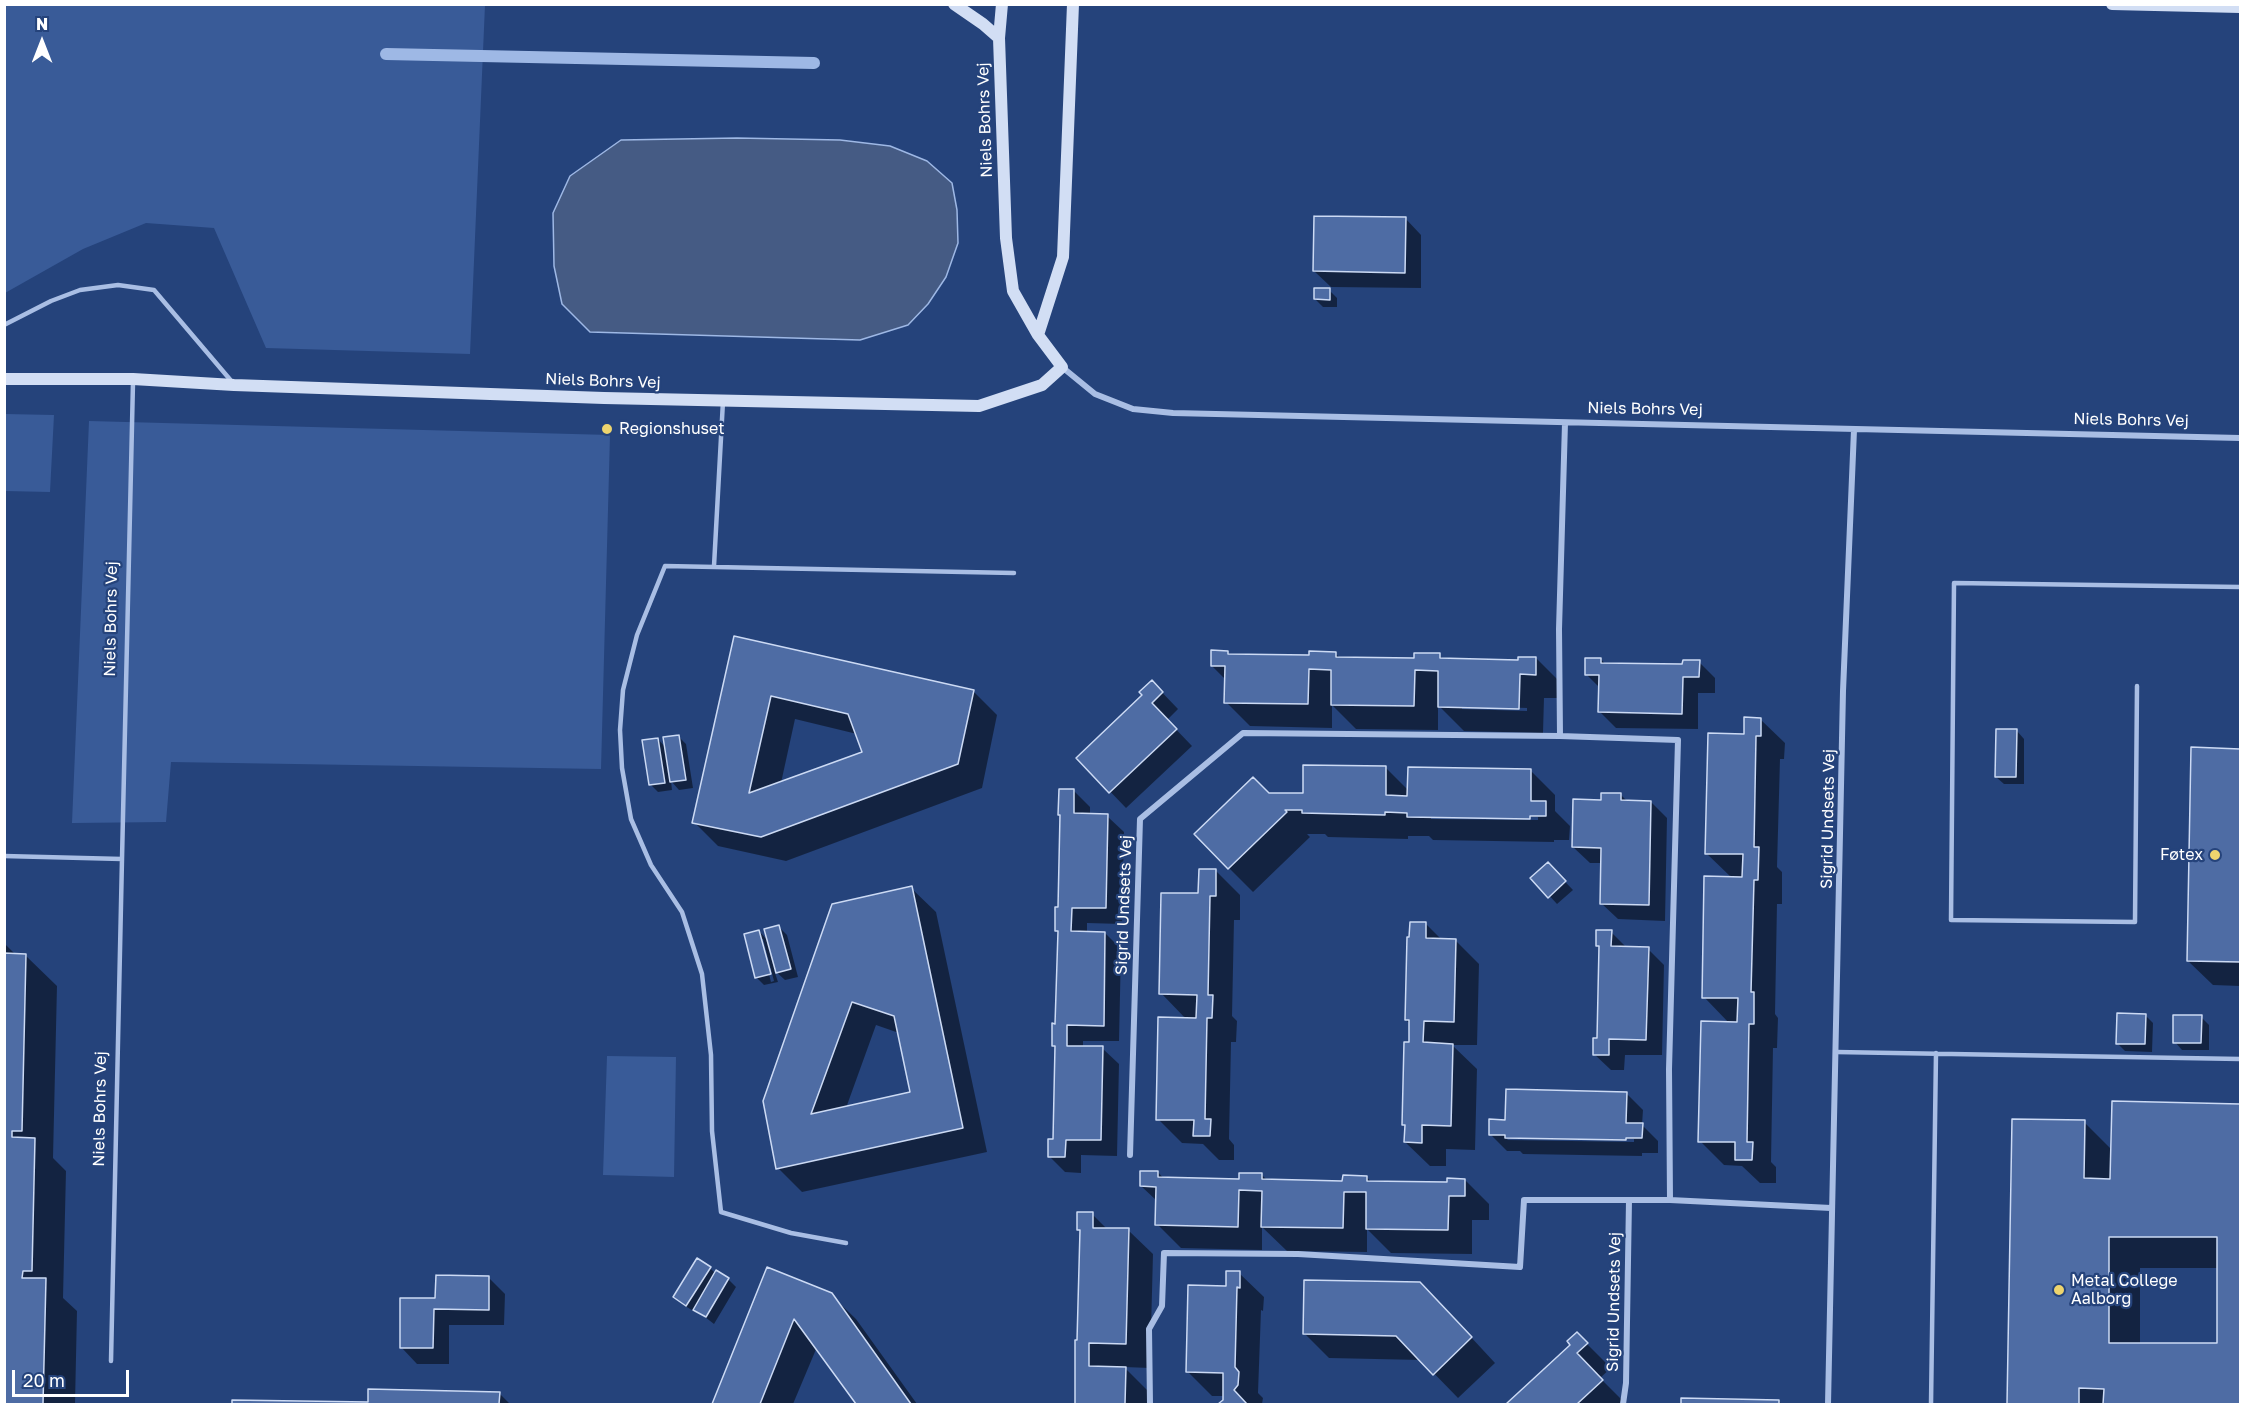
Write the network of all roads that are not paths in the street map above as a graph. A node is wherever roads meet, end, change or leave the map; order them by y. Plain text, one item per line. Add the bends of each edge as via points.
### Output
1 (954, 4) edge
2 (1002, 4) edge
3 (1073, 4) edge
4 (2112, 4) edge
5 (2241, 7) edge
6 (999, 38) junction
7 (4, 325) edge
8 (1038, 335) junction
9 (1062, 367) junction
10 (4, 379) edge
11 (133, 379) junction
12 (234, 386) junction
13 (723, 401) junction
14 (1565, 423) junction
15 (1854, 430) junction
16 (2241, 438) edge
17 (714, 566) junction
18 (1014, 573) dead end
19 (2241, 587) edge
20 (2137, 686) dead end
21 (1560, 736) junction
22 (4, 856) edge
23 (122, 859) junction
24 (1836, 1052) junction
25 (1936, 1053) junction
26 (2241, 1059) edge
27 (1130, 1155) dead end
28 (1629, 1200) junction
29 (1670, 1200) junction
30 (1832, 1208) junction
31 (846, 1243) dead end
32 (111, 1361) dead end
33 (1150, 1404) edge
34 (1623, 1404) edge
35 (1828, 1404) edge
36 (1930, 1404) edge

1 - 6 street
2 - 6 street, Niels Bohrs Vej
3 - 8 street via 1063,257
4 - 5 street
6 - 8 street, Niels Bohrs Vej via 1006,238 1013,291
7 - 12 lane via 80,290 118,285 154,290
8 - 9 street, Niels Bohrs Vej
9 - 13 street, Niels Bohrs Vej via 1042,385 979,406
9 - 14 street, Niels Bohrs Vej via 1095,394 1133,410
10 - 11 street, Niels Bohrs Vej
11 - 12 street, Niels Bohrs Vej
11 - 23 lane, Niels Bohrs Vej
12 - 13 street, Niels Bohrs Vej
13 - 17 lane
14 - 15 street, Niels Bohrs Vej
14 - 21 street
15 - 16 street, Niels Bohrs Vej
15 - 24 street, Sigrid Undsets Vej via 1843,691
17 - 18 lane
17 - 31 lane via 665,566 637,634 623,690 620,730 631,819 651,865 682,912 702,974 721,1212 791,1233
19 - 20 lane via 1954,583 1951,920 2135,922
21 - 27 street, Sigrid Undsets Vej via 1243,733 1140,819
21 - 29 street, Sigrid Undsets Vej via 1678,740 1669,1069
22 - 23 lane
23 - 32 lane, Niels Bohrs Vej
24 - 25 lane
24 - 30 street, Sigrid Undsets Vej
25 - 26 lane
25 - 36 lane
28 - 29 street
28 - 33 street via 1524,1200 1520,1267 1298,1254 1164,1253 1161,1306 1149,1329
28 - 34 street, Sigrid Undsets Vej
29 - 30 street
30 - 35 street, Sigrid Undsets Vej

